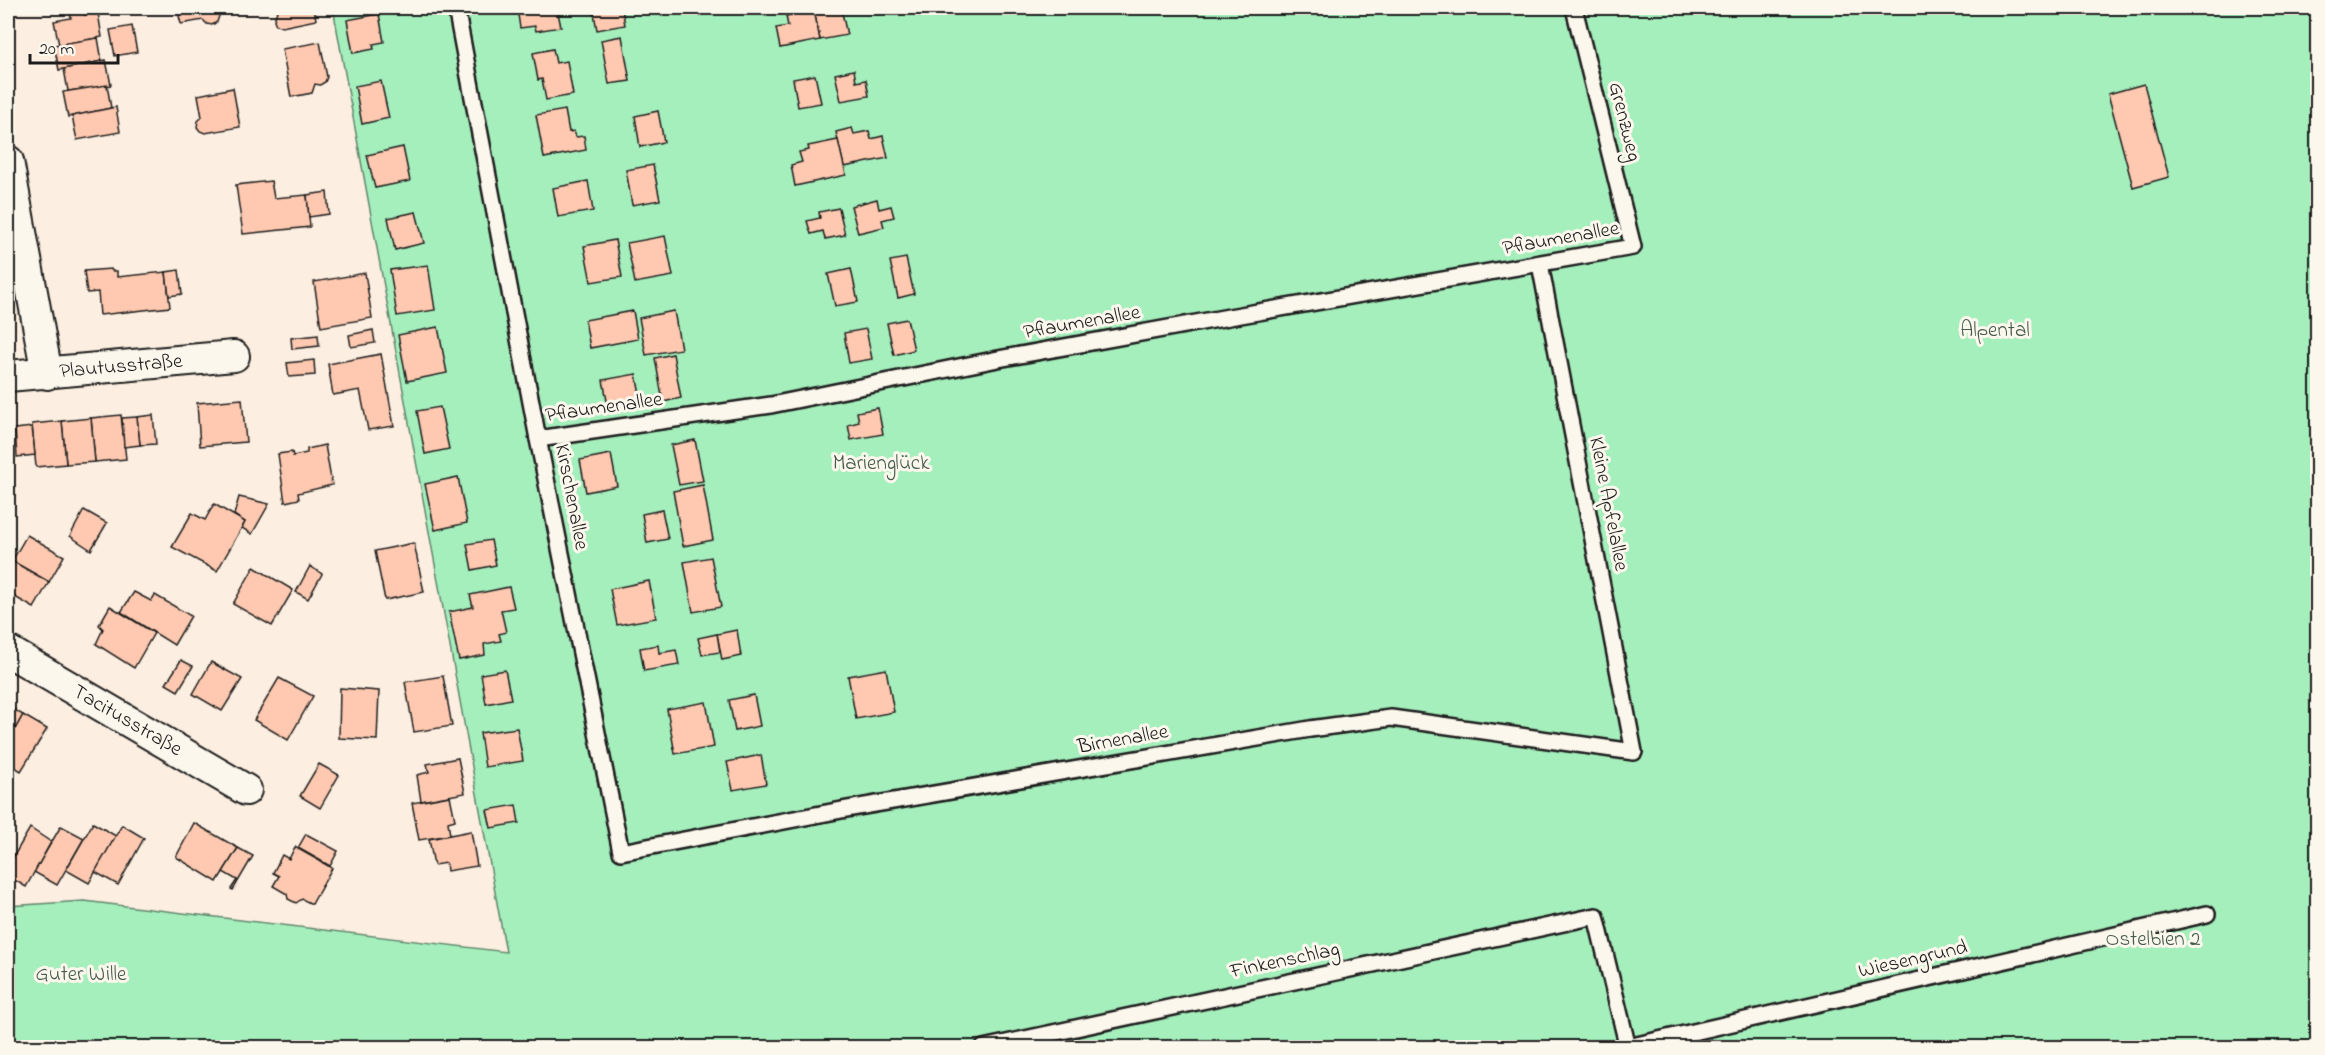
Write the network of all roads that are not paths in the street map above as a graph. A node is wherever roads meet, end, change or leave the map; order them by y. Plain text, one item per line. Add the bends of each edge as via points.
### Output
1 (456, 8) edge
2 (1574, 8) edge
3 (8, 160) edge
4 (1633, 247) joint
5 (1540, 264) junction
6 (234, 356) dead end
7 (47, 374) junction
8 (8, 376) edge
9 (538, 439) junction
10 (8, 651) edge
11 (1634, 752) joint
12 (246, 790) dead end
13 (621, 852) joint
14 (2207, 914) dead end
15 (983, 1047) edge
16 (1628, 1047) edge

1 - 9 lane, Kirschenallee
2 - 4 lane, Grenzweg
3 - 7 street
4 - 5 lane, Pflaumenallee
5 - 9 lane, Pflaumenallee via 998,359 771,405
5 - 11 lane, Kleine Apfelallee
6 - 7 street, Plautusstraße
7 - 8 street, Plautusstraße
9 - 13 lane, Kirschenallee
10 - 12 street, Tacitusstraße
11 - 13 lane, Birnenallee via 1391,718 858,807
14 - 16 lane, Wiesengrund
15 - 16 lane, Finkenschlag via 1596,916

